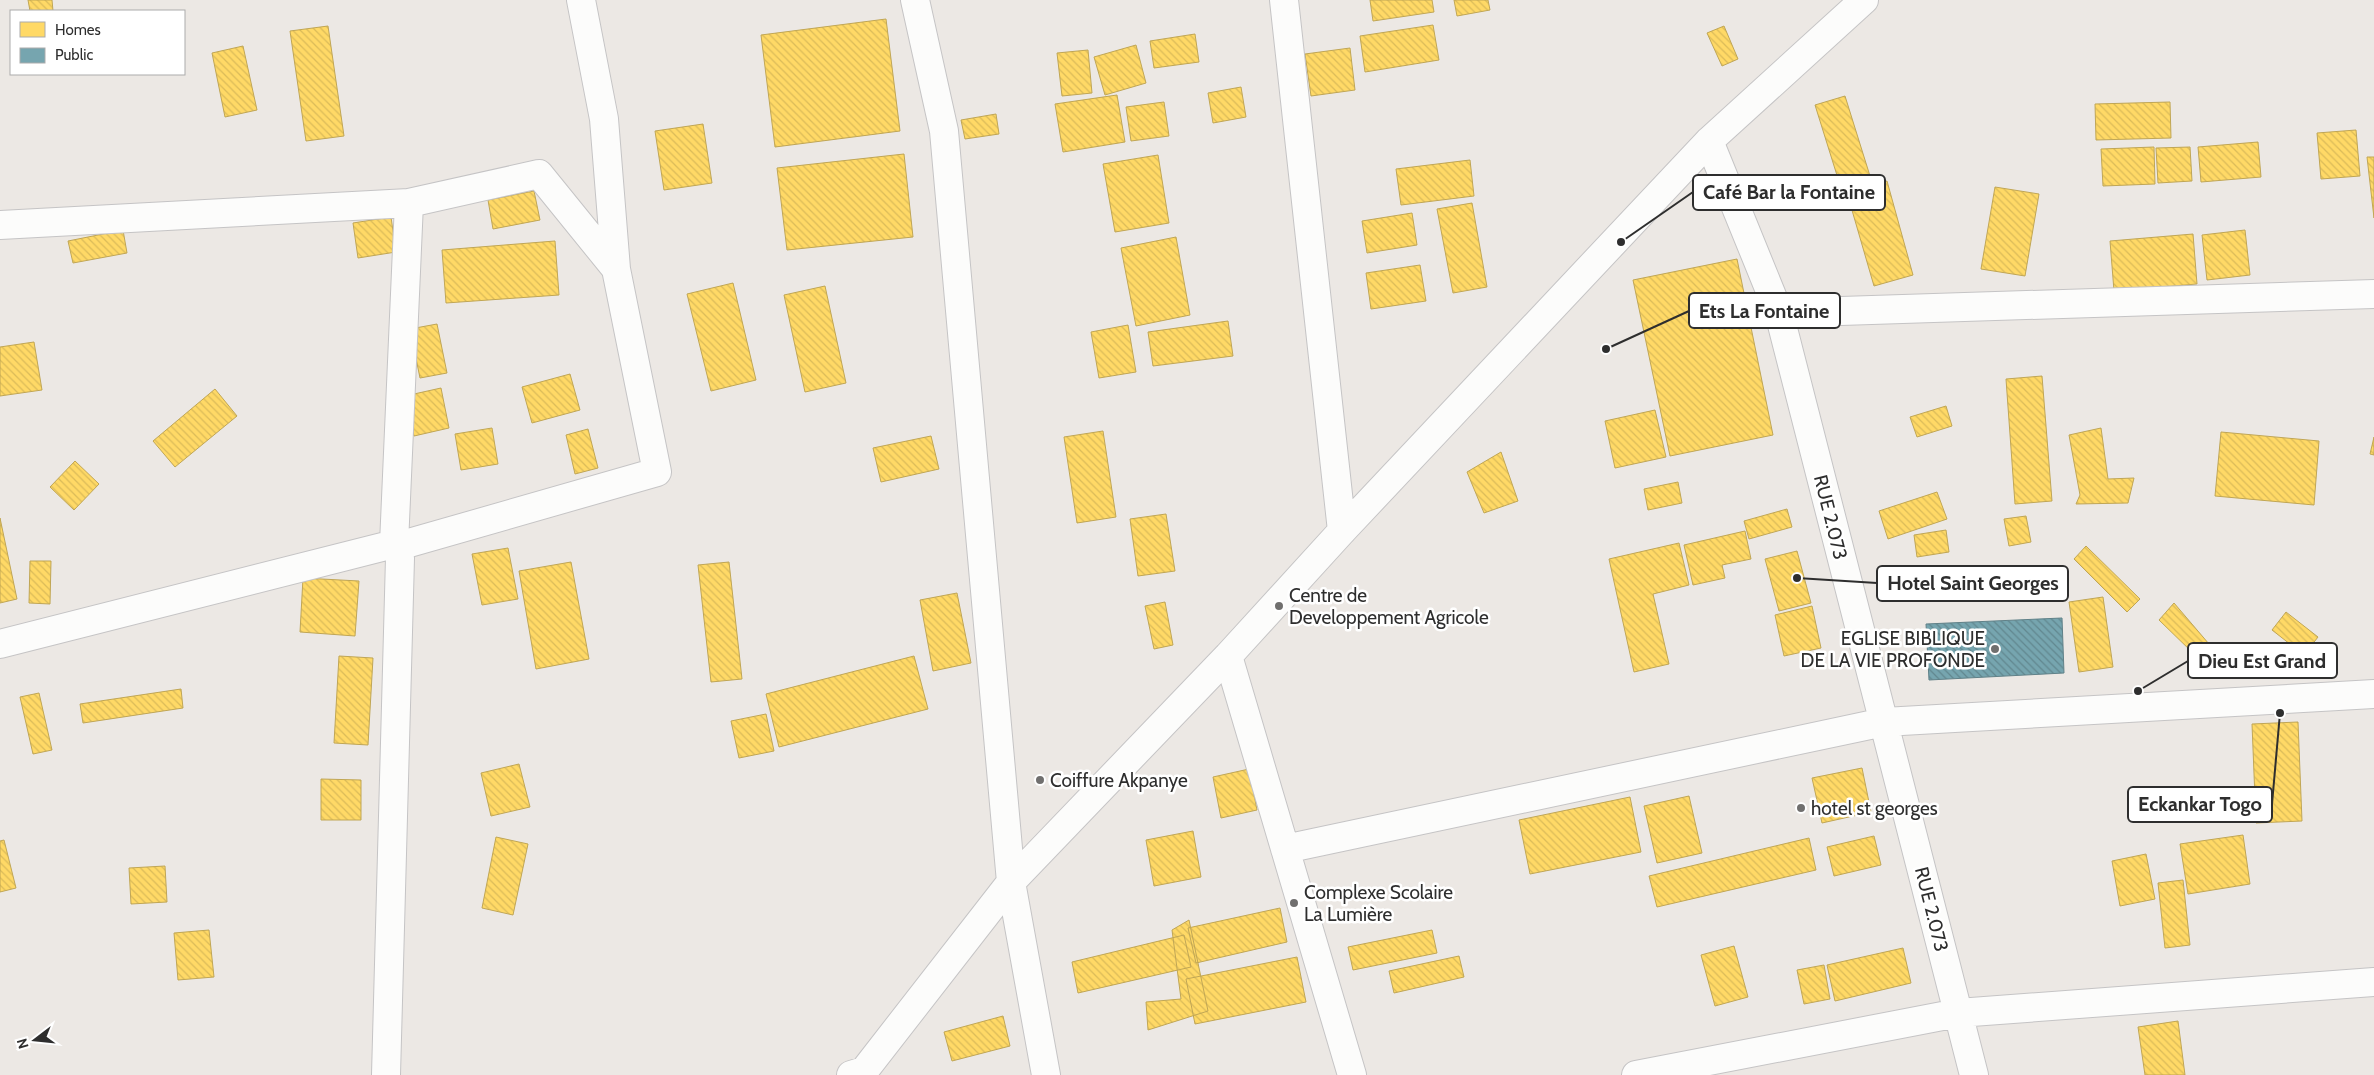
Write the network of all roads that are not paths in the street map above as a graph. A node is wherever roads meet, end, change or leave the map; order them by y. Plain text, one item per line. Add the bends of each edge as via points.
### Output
1 (581, 0) edge
2 (915, 0) edge
3 (1284, 0) edge
4 (1864, 0) edge
5 (1709, 141) junction
6 (409, 204) junction
7 (0, 225) edge
8 (616, 269) junction
9 (2374, 294) edge
10 (1779, 313) junction
11 (1342, 531) junction
12 (394, 544) junction
13 (0, 644) edge
14 (1228, 656) junction
15 (2374, 694) edge
16 (1884, 722) junction
17 (1285, 849) junction
18 (1011, 882) junction
19 (2374, 982) edge
20 (1958, 1013) junction
21 (860, 1074) edge
22 (386, 1075) edge
23 (1046, 1075) edge
24 (1352, 1075) edge
25 (1636, 1075) edge
26 (1974, 1075) edge

1 - 8 street via 604,119
2 - 18 street via 944,131
3 - 11 street
4 - 5 street
5 - 10 street, RUE 2.073
5 - 11 street
6 - 7 street
6 - 8 street via 539,174
6 - 12 street
8 - 12 street via 657,472 408,543
9 - 10 street
10 - 16 street, RUE 2.073
11 - 14 street
12 - 13 street
12 - 22 street via 400,558
14 - 17 street
14 - 18 street
15 - 16 street
16 - 17 street
16 - 20 street, RUE 2.073
17 - 24 street
18 - 21 street
18 - 23 street
19 - 20 street
20 - 25 street
20 - 26 street, RUE 2.073

